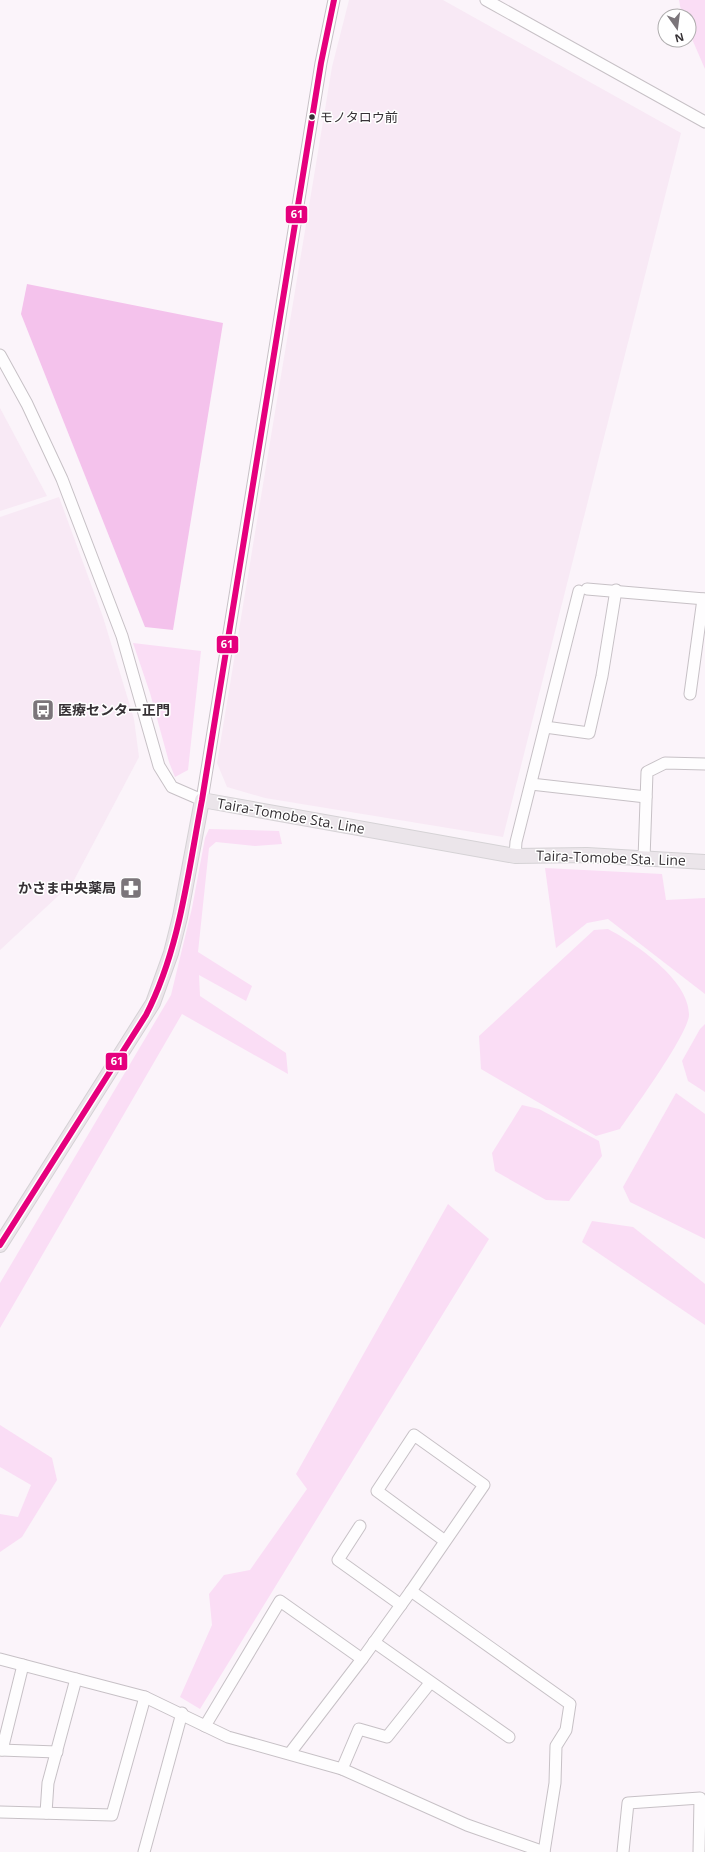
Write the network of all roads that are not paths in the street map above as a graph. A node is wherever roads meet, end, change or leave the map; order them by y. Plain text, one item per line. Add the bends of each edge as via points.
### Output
1 (334, 0) edge
2 (486, 0) edge
3 (508, 5) edge
4 (705, 122) edge
5 (0, 355) edge
6 (616, 590) junction
7 (704, 599) edge
8 (690, 694) dead end
9 (545, 726) junction
10 (705, 764) edge
11 (530, 784) junction
12 (646, 797) junction
13 (202, 800) junction
14 (515, 856) junction
15 (644, 859) junction
16 (705, 862) edge
17 (0, 1245) edge
18 (360, 1526) dead end
19 (445, 1541) junction
20 (411, 1591) junction
21 (401, 1605) junction
22 (374, 1642) junction
23 (362, 1659) junction
24 (0, 1660) edge
25 (23, 1665) junction
26 (76, 1679) junction
27 (430, 1683) junction
28 (145, 1697) junction
29 (182, 1713) junction
30 (205, 1726) junction
31 (509, 1738) dead end
32 (1, 1750) edge
33 (57, 1752) junction
34 (290, 1753) junction
35 (342, 1769) junction
36 (0, 1812) edge
37 (46, 1813) junction
38 (144, 1852) edge
39 (544, 1852) edge
40 (624, 1852) edge
41 (699, 1852) edge

1 - 13 street via 321,63
2 - 3 street
3 - 4 street via 607,69
5 - 13 street via 27,404 62,479 122,636 159,766 172,787
6 - 7 street
6 - 9 street via 583,590
6 - 9 street via 602,676 589,732
7 - 8 street
9 - 11 street
10 - 12 street via 665,763 647,772
11 - 12 street
11 - 14 street
12 - 15 street
13 - 14 main road, Taira-Tomobe Sta. Line
13 - 17 main road, Taira-Tomobe Sta. Line via 180,917 171,953 153,1003
14 - 15 main road, Taira-Tomobe Sta. Line via 587,855
15 - 16 main road, Taira-Tomobe Sta. Line
18 - 21 street via 338,1560
19 - 19 street via 484,1484 414,1435 376,1491
19 - 20 street
20 - 21 street
20 - 39 street via 570,1704 566,1730 556,1746 555,1783
21 - 22 street
22 - 23 street
22 - 27 street
23 - 30 street via 280,1601
23 - 34 street
24 - 25 street
25 - 26 street
25 - 32 street
26 - 28 street
26 - 33 street
27 - 31 street
27 - 35 street via 387,1737 360,1729
28 - 29 street
28 - 37 street via 112,1815
29 - 30 street
29 - 38 street
30 - 34 street via 228,1737
32 - 33 street
33 - 37 street via 48,1783
34 - 35 street
35 - 39 street via 467,1825
36 - 37 street
40 - 41 street via 628,1803 700,1798

